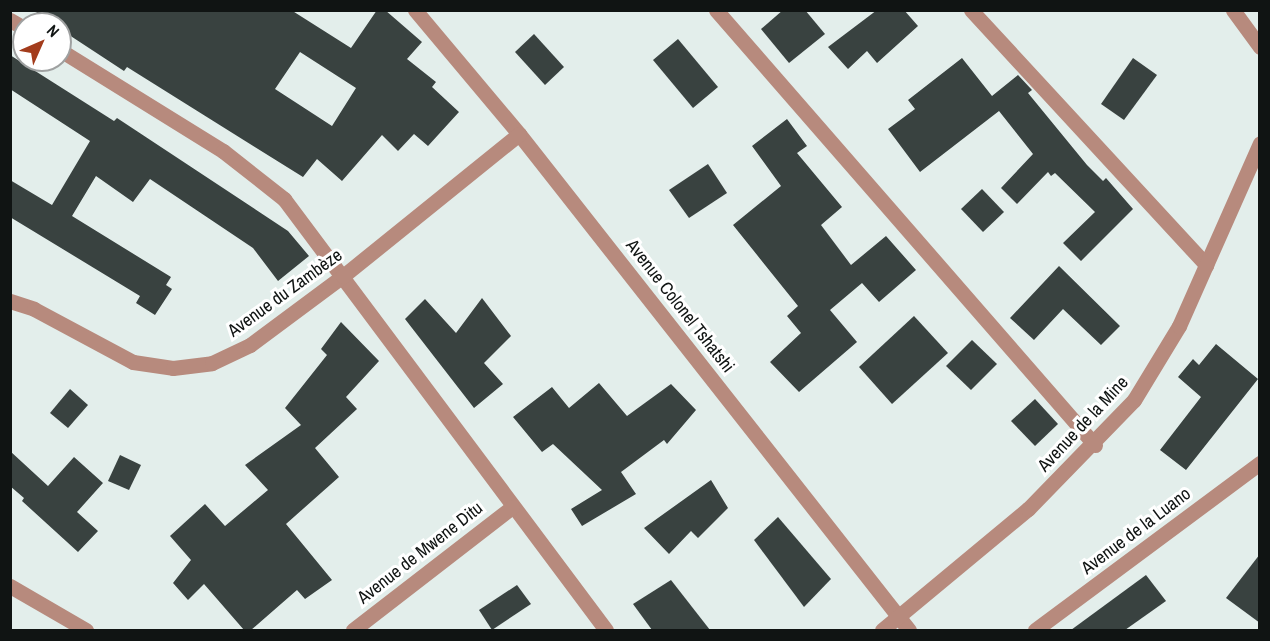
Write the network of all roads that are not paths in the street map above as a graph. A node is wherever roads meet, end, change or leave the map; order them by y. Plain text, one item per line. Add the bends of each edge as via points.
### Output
1 (415, 10) edge
2 (716, 10) edge
3 (971, 10) edge
4 (1233, 10) edge
5 (1260, 47) edge
6 (72, 59) edge
7 (519, 134) junction
8 (1260, 143) edge
9 (1206, 265) junction
10 (343, 276) junction
11 (10, 301) edge
12 (1095, 445) junction
13 (1260, 463) edge
14 (512, 507) junction
15 (10, 586) edge
16 (899, 617) junction
17 (86, 630) edge
18 (353, 630) edge
19 (606, 630) edge
20 (882, 630) edge
21 (909, 630) edge
22 (1035, 630) edge

1 - 7 street, Avenue Colonel Tshatshi
2 - 12 street
3 - 9 street
4 - 5 street
6 - 10 street via 265,181 284,199
7 - 10 street, Avenue du Zambèze
7 - 16 street, Avenue Colonel Tshatshi
8 - 9 street, Avenue de la Mine
9 - 12 street, Avenue de la Mine via 1166,354 1134,400
10 - 11 street, Avenue du Zambèze via 250,345 192,368 132,362 34,309
10 - 14 street
12 - 16 street, Avenue de la Mine via 990,544
13 - 22 street, Avenue de la Luano
14 - 18 street, Avenue de Mwene Ditu
14 - 19 street
15 - 17 street
16 - 20 street, Avenue de la Mine
16 - 21 street, Avenue Colonel Tshatshi

